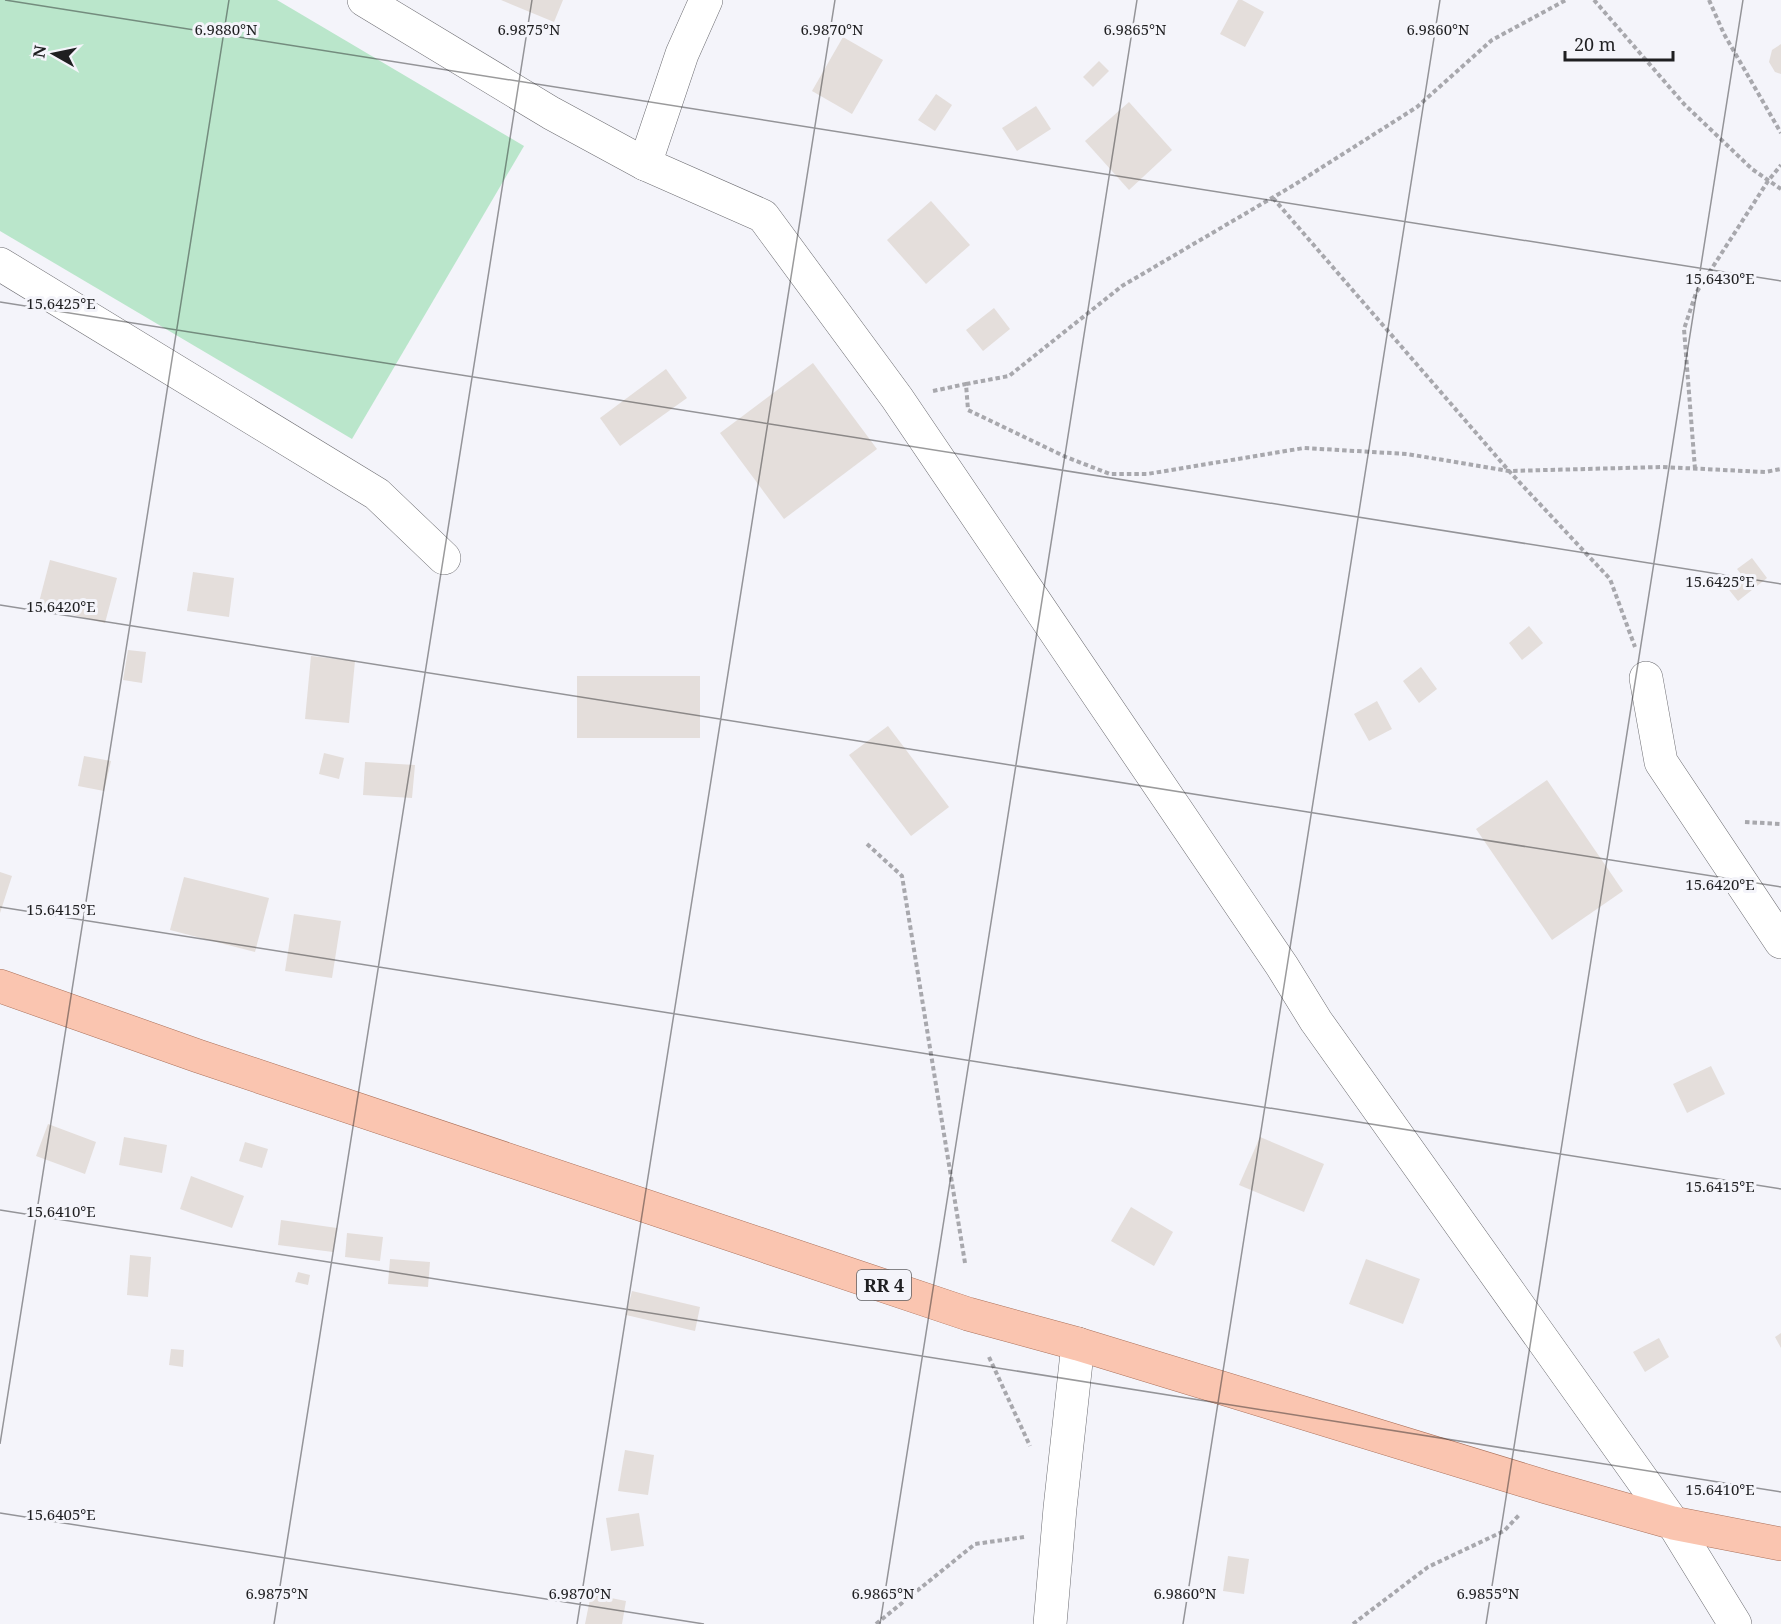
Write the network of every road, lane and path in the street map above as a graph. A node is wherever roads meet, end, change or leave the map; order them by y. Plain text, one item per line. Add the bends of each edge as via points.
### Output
1 (364, 0) edge
2 (706, 0) edge
3 (1566, 0) edge
4 (1594, 0) edge
5 (1709, 0) edge
6 (1781, 133) edge
7 (645, 164) junction
8 (1781, 165) edge
9 (1768, 181) junction
10 (1781, 189) edge
11 (1273, 198) junction
12 (0, 264) edge
13 (966, 384) junction
14 (897, 398) junction
15 (1695, 469) junction
16 (1781, 469) edge
17 (1509, 471) junction
18 (444, 558) dead end
19 (1646, 678) joint
20 (867, 844) dead end
21 (1781, 942) edge
22 (0, 986) edge
23 (965, 1263) dead end
24 (968, 1314) junction
25 (1078, 1344) junction
26 (1034, 1454) dead end
27 (1546, 1488) junction
28 (1060, 1508) junction
29 (1673, 1523) junction
30 (1781, 1544) edge
31 (876, 1624) edge
32 (1050, 1624) edge
33 (1353, 1624) edge
34 (1735, 1624) edge

1 - 7 street via 551,113
2 - 7 street via 682,54
3 - 11 path via 1492,40 1417,107
4 - 9 path via 1684,104
5 - 6 path
7 - 14 street via 763,216
8 - 9 path
9 - 10 path
9 - 15 path via 1696,293 1684,329
11 - 13 path via 1122,286 1010,376
11 - 17 path
12 - 18 street via 377,494
13 - 14 path
13 - 17 path via 968,410 1110,474 1147,474 1304,448 1407,454
14 - 29 street via 1316,1021
15 - 16 path
15 - 17 path
17 - 19 path via 1610,579
19 - 21 street via 1661,762
20 - 23 path via 902,876
22 - 24 main road, RR 4
24 - 25 main road, RR 4
24 - 26 path
25 - 27 main road, RR 4
25 - 28 street
27 - 29 main road, RR 4
27 - 33 path via 1504,1531 1428,1567
28 - 31 path via 1024,1537 975,1544
28 - 32 street
29 - 30 main road, RR 4
29 - 34 street

